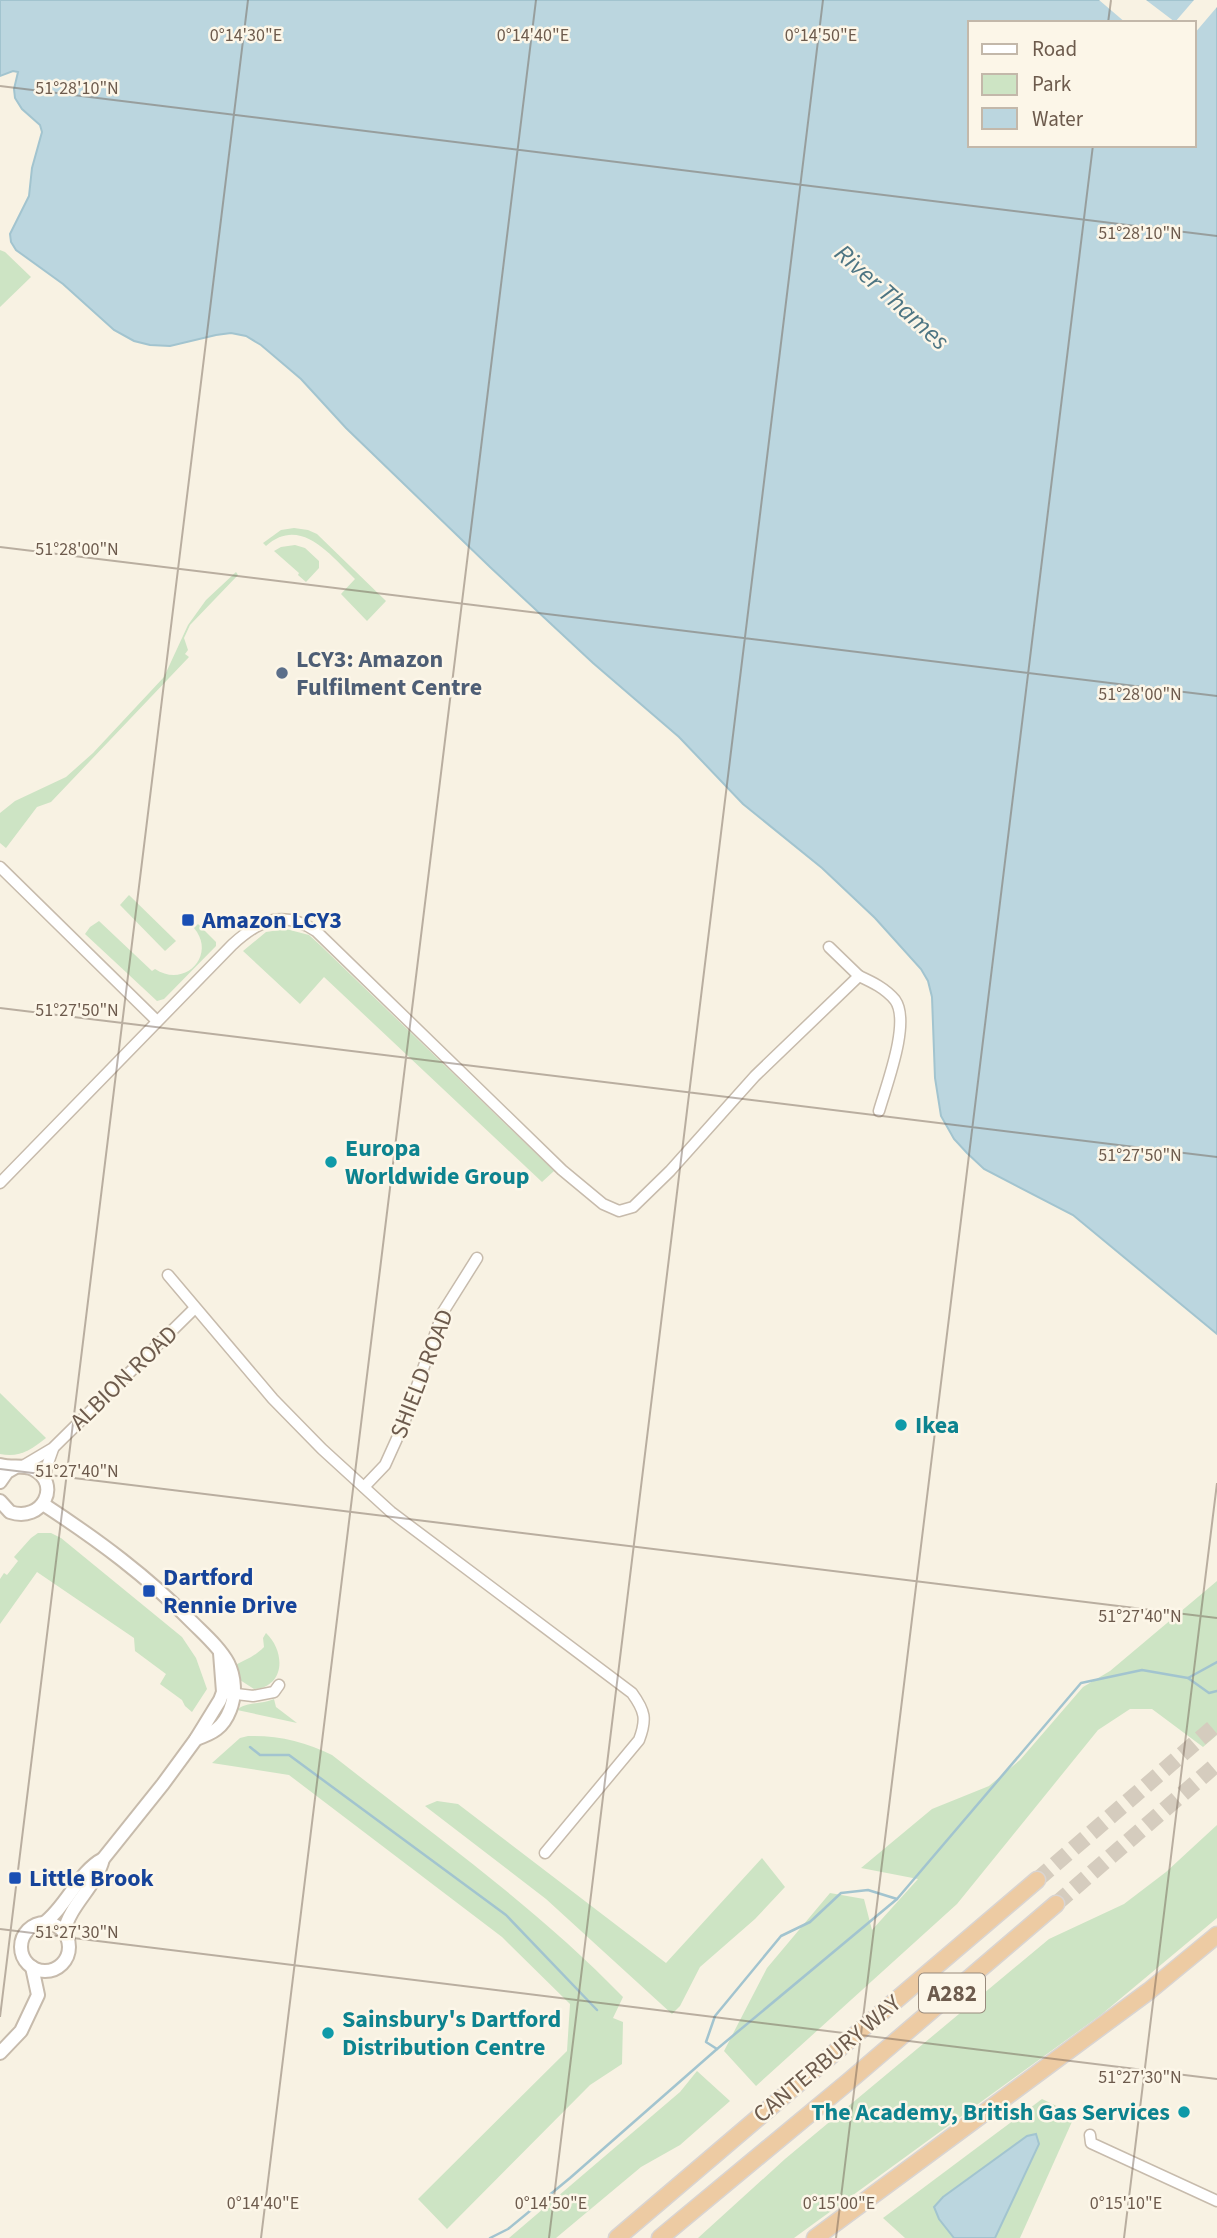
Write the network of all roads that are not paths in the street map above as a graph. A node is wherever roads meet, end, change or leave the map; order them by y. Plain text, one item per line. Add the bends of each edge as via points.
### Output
1 (0, 867) edge
2 (829, 947) dead end
3 (859, 976) junction
4 (157, 1021) junction
5 (879, 1111) dead end
6 (0, 1183) edge
7 (477, 1258) dead end
8 (168, 1275) dead end
9 (195, 1308) junction
10 (53, 1448) junction
11 (0, 1465) edge
12 (17, 1468) junction
13 (0, 1482) edge
14 (45, 1483) junction
15 (364, 1487) junction
16 (0, 1501) edge
17 (43, 1504) junction
18 (279, 1685) dead end
19 (229, 1693) junction
20 (545, 1853) dead end
21 (103, 1859) junction
22 (1037, 1880) tunnel mouth
23 (1056, 1904) tunnel mouth
24 (44, 1923) junction
25 (64, 1932) junction
26 (1217, 1935) edge
27 (32, 1967) junction
28 (57, 1968) junction
29 (38, 1995) junction
30 (0, 2053) edge
31 (1090, 2135) dead end
32 (1217, 2201) edge
33 (617, 2238) edge
34 (660, 2238) edge
35 (814, 2238) edge

1 - 4 street
2 - 3 street
3 - 4 street via 755,1076 670,1171 633,1207 619,1211 603,1204 562,1170 339,951 306,925 276,919 250,929
3 - 5 street via 883,987 897,1002 901,1019
4 - 6 street
7 - 15 street, SHIELD ROAD via 443,1312 385,1465
8 - 9 street
9 - 10 street, ALBION ROAD
9 - 15 street via 273,1399
10 - 12 street, ALBION ROAD
10 - 14 street, ALBION ROAD
11 - 12 street
12 - 13 street
12 - 14 street via 36,1471
14 - 17 street
15 - 20 street via 410,1527 632,1693 643,1708 645,1725 639,1741
16 - 17 street via 10,1513 19,1515 37,1511
17 - 19 street via 100,1541 170,1600 220,1653
18 - 19 street via 274,1692 253,1696
19 - 21 street
21 - 24 street via 93,1864
21 - 25 street via 68,1916
22 - 33 highway, CANTERBURY WAY / A282
23 - 34 highway, CANTERBURY WAY / A282
24 - 25 street
24 - 27 street via 32,1927 23,1939 22,1954
25 - 28 street via 69,1949
26 - 35 highway via 1149,1991
27 - 28 street
27 - 29 street
28 - 29 street
29 - 30 street via 21,2031
31 - 32 street via 1091,2143

